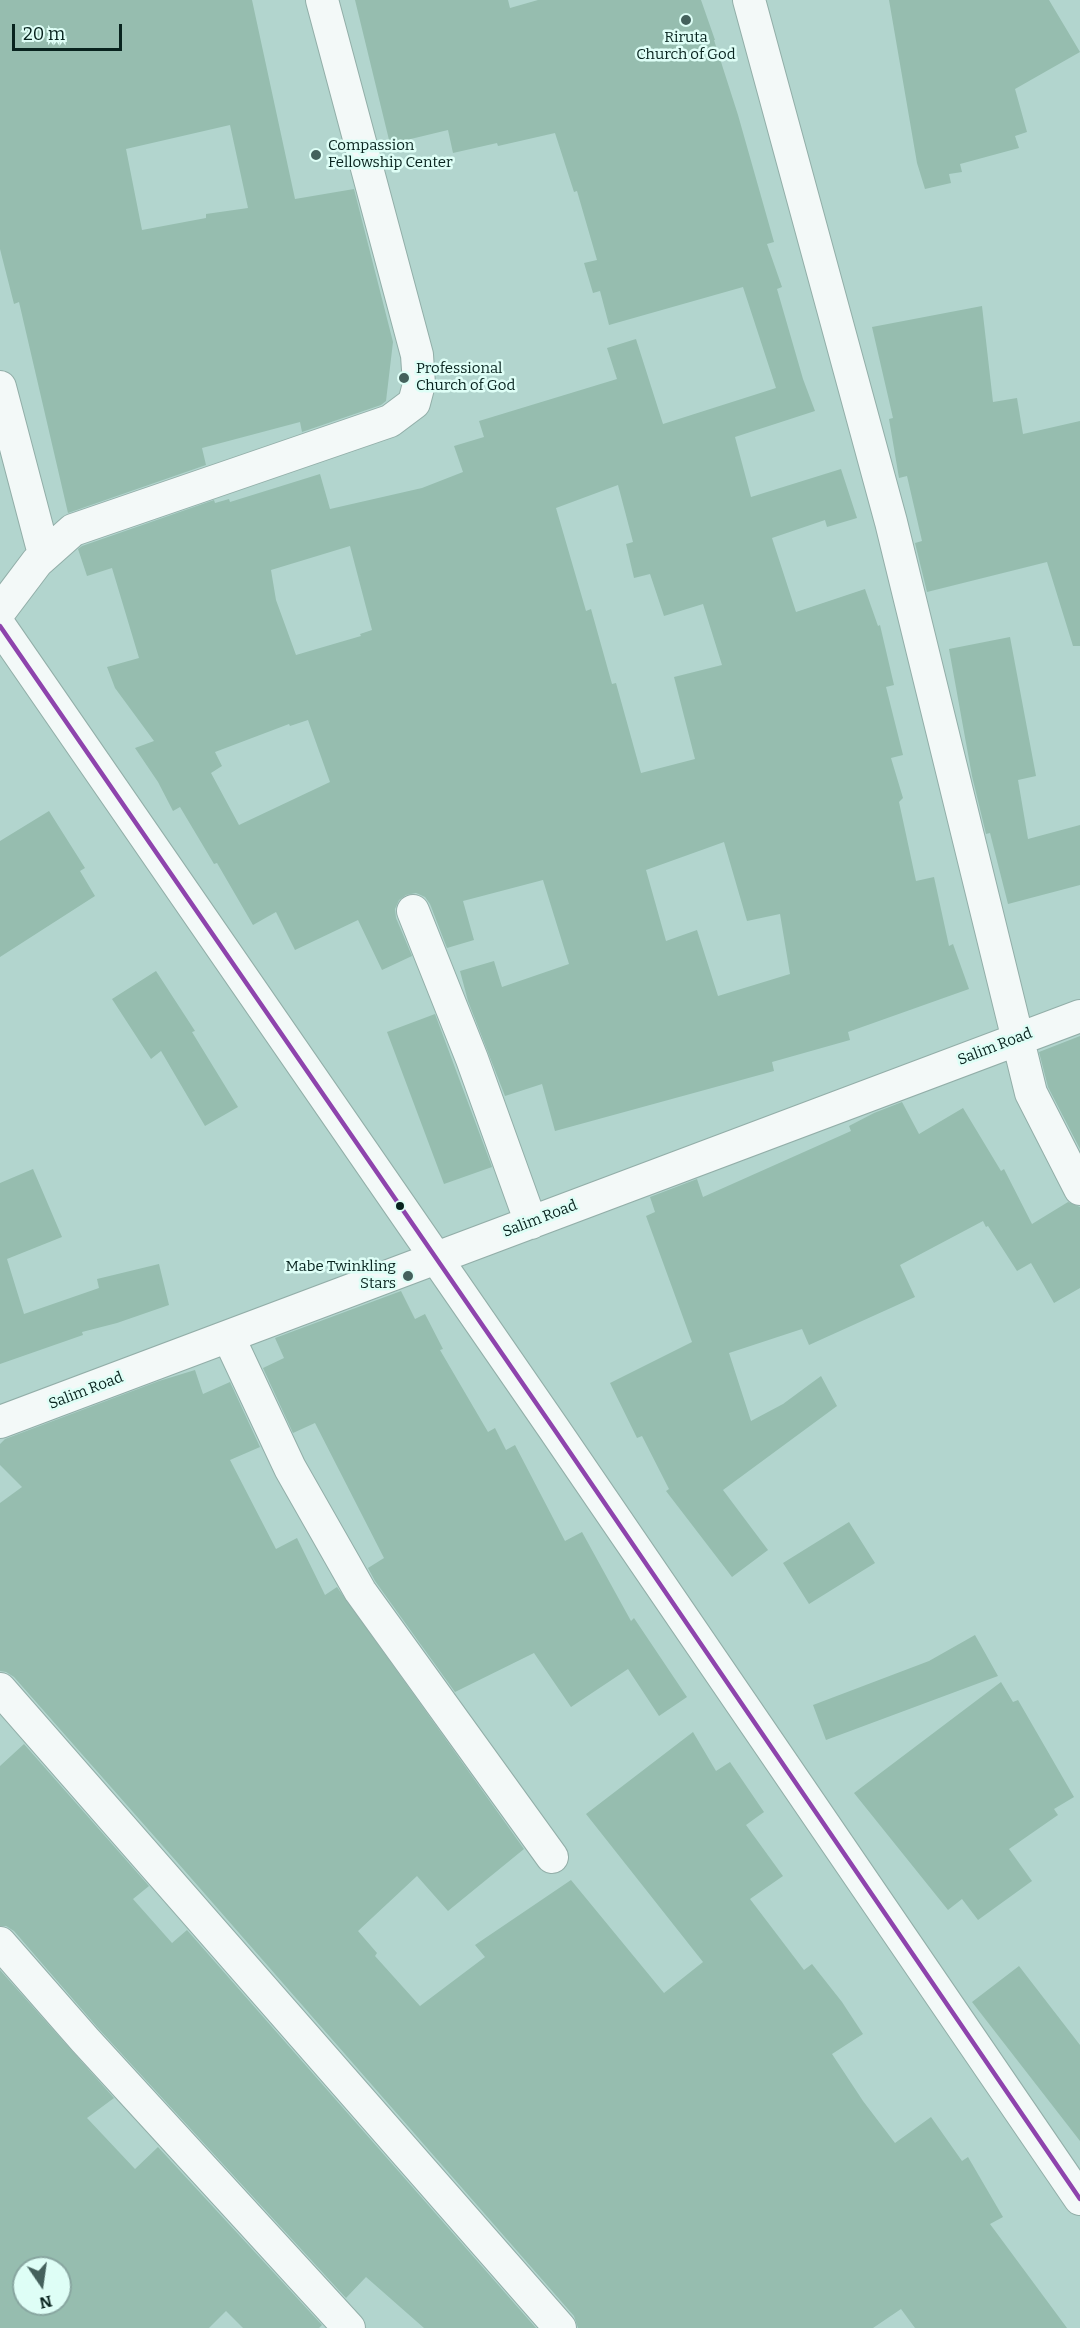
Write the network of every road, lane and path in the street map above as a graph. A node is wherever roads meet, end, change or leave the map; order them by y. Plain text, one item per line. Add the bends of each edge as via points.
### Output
1 (322, 0) edge
2 (749, 0) edge
3 (0, 387) edge
4 (44, 555) junction
5 (0, 611) edge
6 (0, 626) edge
7 (413, 911) dead end
8 (1080, 1016) edge
9 (1017, 1038) junction
10 (1080, 1189) edge
11 (531, 1223) junction
12 (437, 1259) junction
13 (228, 1338) junction
14 (0, 1422) edge
15 (0, 1689) edge
16 (552, 1857) dead end
17 (0, 1943) edge
18 (1080, 2199) edge
19 (349, 2328) edge
20 (560, 2328) edge

1 - 4 street via 417,355 419,384 414,404 390,421 73,530
2 - 9 street via 891,522
3 - 4 street
4 - 5 street
6 - 12 street
7 - 11 street
8 - 9 street, Salim Road
9 - 10 street via 1031,1093
9 - 11 street, Salim Road
11 - 12 street, Salim Road
12 - 13 street, Salim Road
12 - 18 street
13 - 14 street, Salim Road
13 - 16 street via 290,1468 360,1591
15 - 20 street
17 - 19 street

